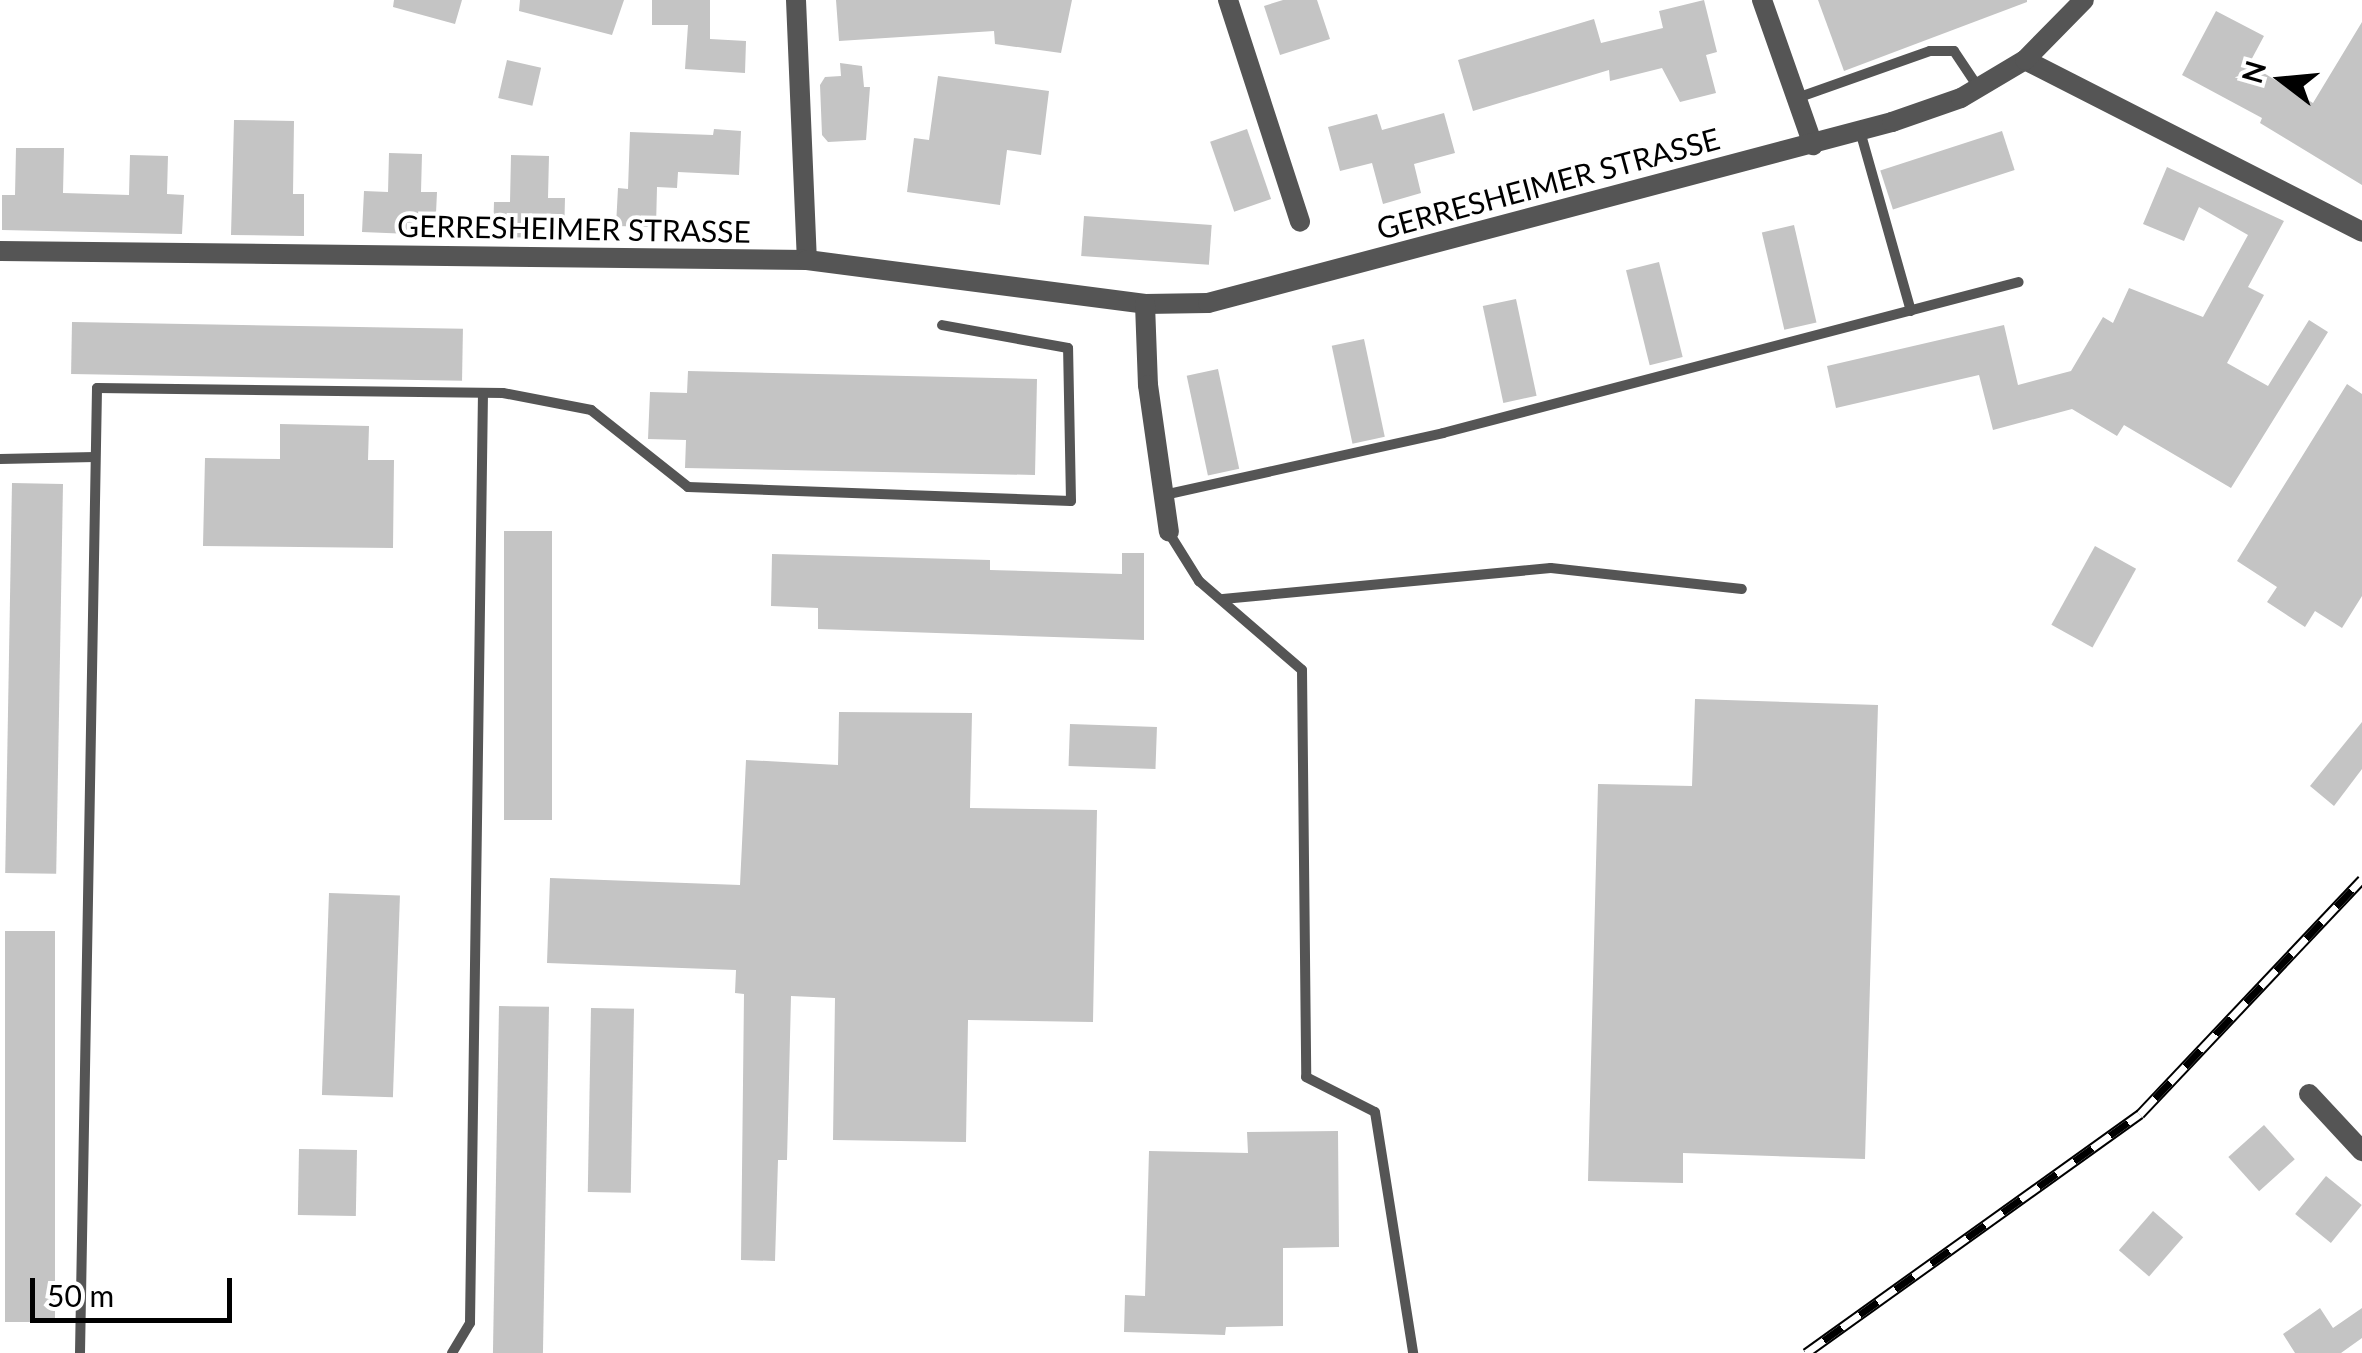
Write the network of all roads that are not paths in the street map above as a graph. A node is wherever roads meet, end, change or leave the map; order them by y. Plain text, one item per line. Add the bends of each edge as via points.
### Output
1 (796, 0) edge
2 (1228, 0) edge
3 (1762, 0) edge
4 (2084, 0) edge
5 (2026, 60) junction
6 (1970, 92) junction
7 (1796, 98) junction
8 (1860, 131) junction
9 (1813, 145) junction
10 (1300, 222) dead end
11 (2362, 232) edge
12 (0, 251) edge
13 (807, 260) junction
14 (2019, 282) dead end
15 (1146, 304) junction
16 (1911, 310) junction
17 (942, 325) dead end
18 (483, 393) junction
19 (95, 457) junction
20 (0, 459) edge
21 (1163, 496) junction
22 (1168, 532) joint
23 (1742, 589) dead end
24 (1224, 599) junction
25 (2309, 1094) dead end
26 (2362, 1151) edge
27 (80, 1353) edge
28 (452, 1353) edge
29 (1413, 1353) edge

1 - 13 street
2 - 10 street
3 - 7 street
4 - 5 street, GERRESHEIMER STRASSE
5 - 6 street, GERRESHEIMER STRASSE
5 - 11 street
6 - 7 lane via 1954,51 1930,51
6 - 8 street, GERRESHEIMER STRASSE
7 - 9 street
8 - 9 street, GERRESHEIMER STRASSE
8 - 16 lane
9 - 15 street, GERRESHEIMER STRASSE via 1208,303
12 - 13 street, GERRESHEIMER STRASSE
13 - 15 street, GERRESHEIMER STRASSE
14 - 16 lane
15 - 21 street
16 - 21 lane via 1333,460
17 - 18 lane via 1068,348 1070,501 688,488 591,410
18 - 19 lane via 97,388
18 - 28 lane via 470,1324
19 - 20 lane
19 - 27 lane
21 - 22 street
22 - 24 lane via 1179,558
23 - 24 lane via 1551,568
24 - 29 lane via 1302,670 1306,1077 1375,1112
25 - 26 street

